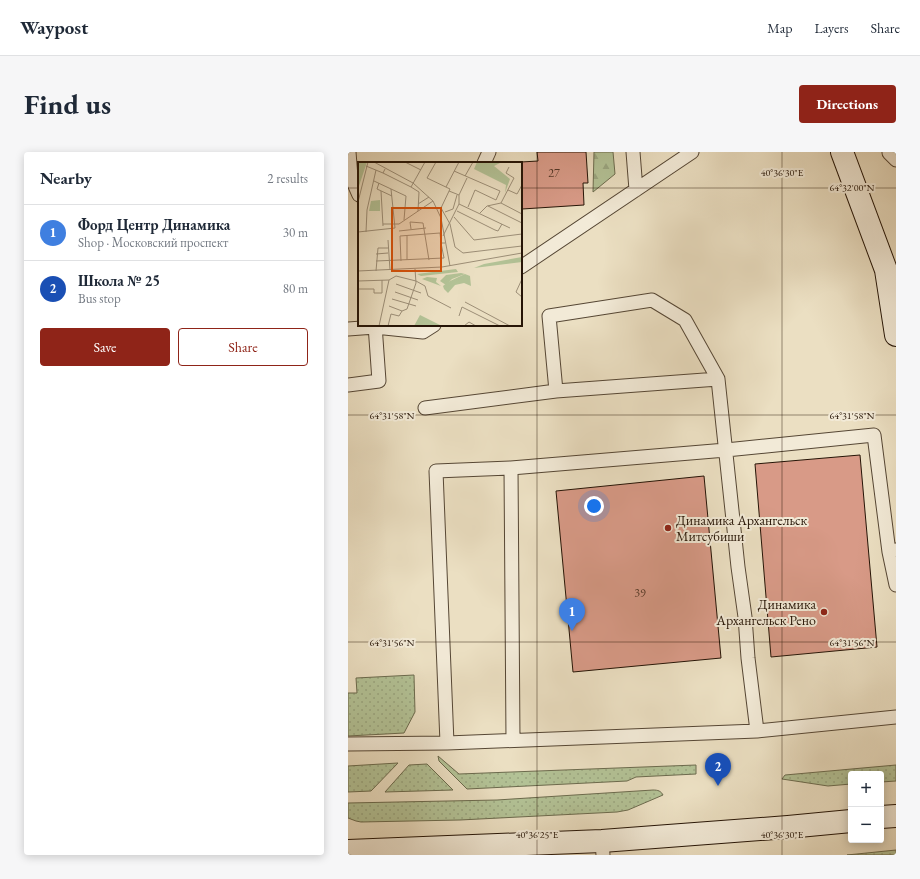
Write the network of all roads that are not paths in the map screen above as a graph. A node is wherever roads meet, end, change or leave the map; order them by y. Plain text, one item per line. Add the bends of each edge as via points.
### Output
1 (349, 152) edge
2 (489, 152) edge
3 (633, 152) edge
4 (692, 152) edge
5 (842, 152) edge
6 (889, 152) edge
7 (896, 160) edge
8 (484, 162) edge
9 (636, 190) junction
10 (358, 193) edge
11 (522, 266) edge
12 (375, 326) edge
13 (432, 326) edge
14 (348, 329) edge
15 (896, 335) edge
16 (718, 379) junction
17 (348, 385) edge
18 (556, 391) junction
19 (424, 408) dead end
20 (726, 450) junction
21 (511, 468) junction
22 (893, 551) edge
23 (896, 585) edge
24 (896, 717) edge
25 (756, 731) junction
26 (513, 740) junction
27 (447, 743) junction
28 (348, 744) edge
29 (896, 816) edge
30 (884, 817) edge
31 (848, 820) edge
32 (602, 848) edge
33 (348, 851) edge

1 - 10 lane via 351,177
2 - 8 lane
3 - 9 lane
4 - 9 lane
5 - 15 main road via 886,270
6 - 7 lane
9 - 11 lane
12 - 13 lane via 423,332
12 - 14 lane
12 - 17 lane via 379,381
16 - 18 lane
16 - 18 lane via 685,320 652,300 549,316
16 - 20 lane
18 - 19 lane
20 - 21 lane
20 - 22 lane via 874,435
20 - 25 lane
21 - 26 lane
21 - 27 lane via 436,471
22 - 23 lane
24 - 25 lane
25 - 26 lane
26 - 27 lane
27 - 28 lane
29 - 30 main road
31 - 32 main road
32 - 33 main road

